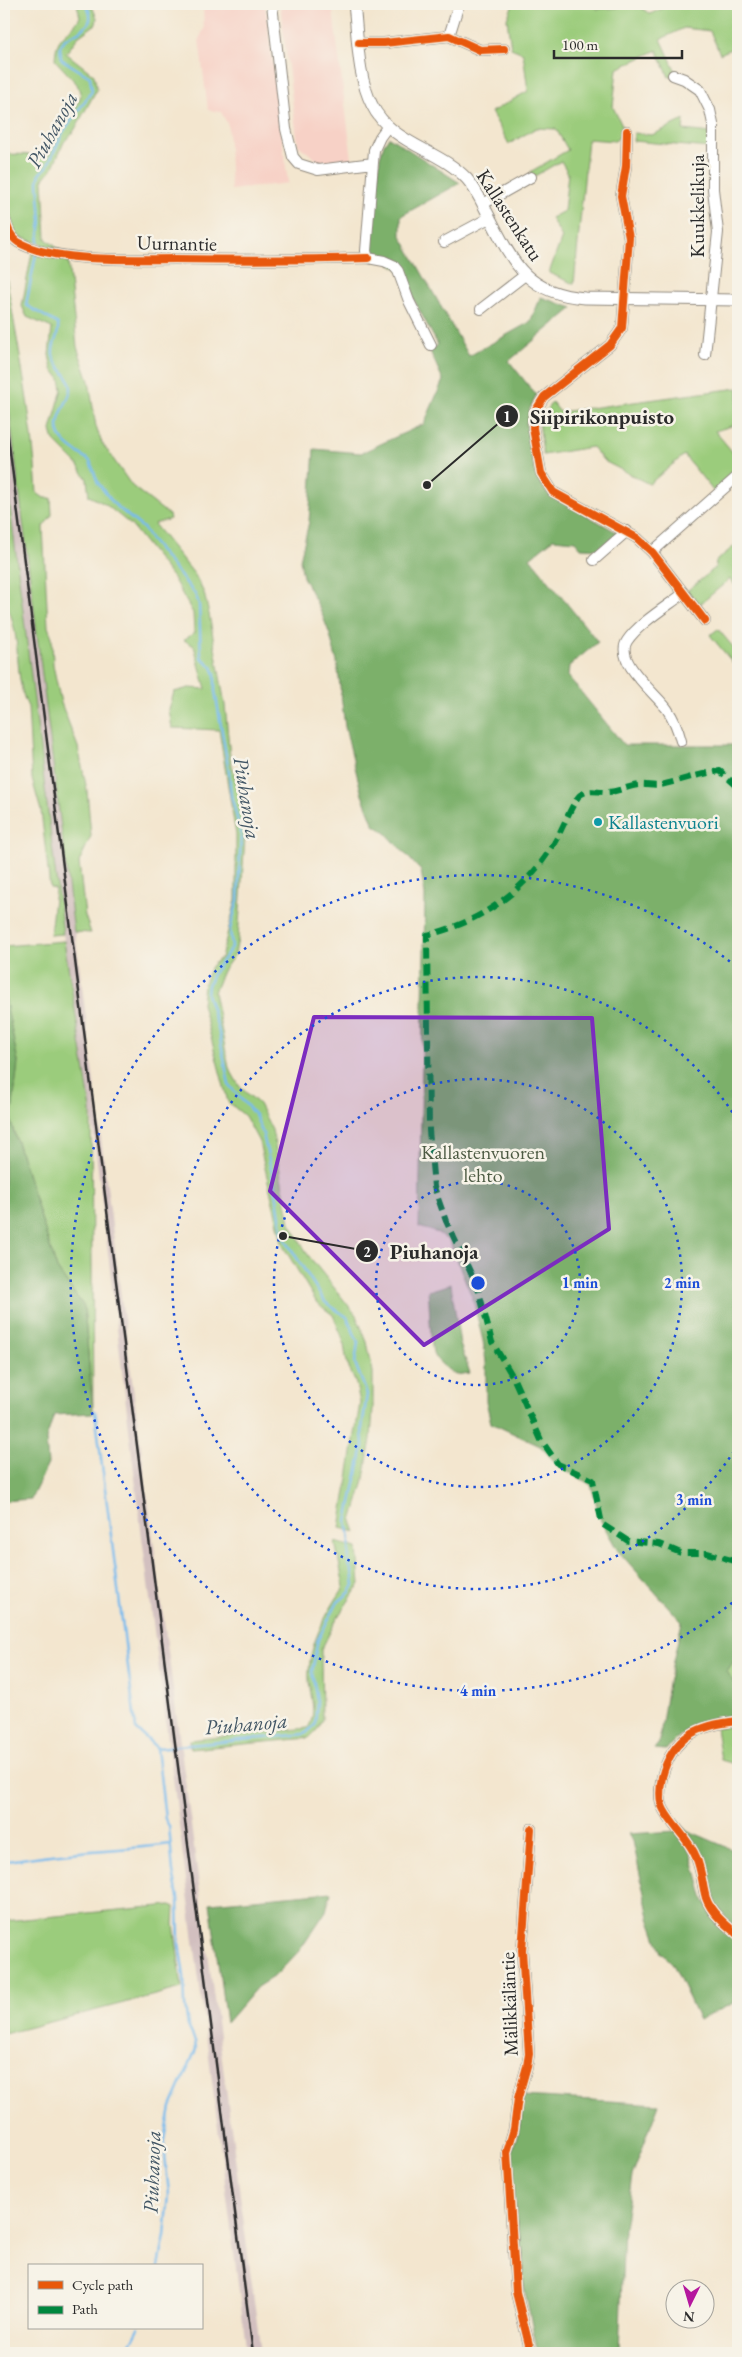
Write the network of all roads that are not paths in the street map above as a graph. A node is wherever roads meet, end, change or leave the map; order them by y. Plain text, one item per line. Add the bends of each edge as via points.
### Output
1 (272, 4) edge
2 (354, 4) edge
3 (459, 4) edge
4 (449, 36) junction
5 (359, 43) junction
6 (504, 49) dead end
7 (673, 75) dead end
8 (388, 126) junction
9 (627, 131) dead end
10 (373, 163) junction
11 (531, 177) dead end
12 (483, 204) junction
13 (4, 216) edge
14 (489, 218) junction
15 (444, 242) dead end
16 (368, 258) junction
17 (525, 274) junction
18 (625, 300) junction
19 (711, 300) junction
20 (738, 300) edge
21 (481, 309) dead end
22 (431, 345) dead end
23 (705, 355) dead end
24 (738, 476) edge
25 (627, 531) junction
26 (652, 552) junction
27 (594, 560) dead end
28 (683, 594) junction
29 (705, 621) dead end
30 (681, 741) dead end
31 (738, 1721) edge
32 (531, 1829) dead end
33 (738, 1935) edge
34 (531, 2353) edge

1 - 10 street via 286,129 293,157 299,164 318,170
2 - 5 street, Kallastenkatu
3 - 4 street
4 - 5 street
4 - 6 street via 480,50
5 - 8 street, Kallastenkatu via 368,96
7 - 19 street, Kuukkelikuja via 700,90 713,124 712,189 718,223
8 - 10 street via 377,144
8 - 12 street, Kallastenkatu via 467,178
9 - 18 street via 621,196 629,228
10 - 16 street
11 - 12 street
12 - 14 street, Kallastenkatu
13 - 16 street, Uurnantie via 10,234 18,242 55,255 284,260
14 - 15 street
14 - 17 street, Kallastenkatu
16 - 22 street, Uurnantie via 384,261 398,271 409,302
17 - 18 street, Kallastenkatu via 549,292 568,297
17 - 21 street
18 - 19 street, Kallastenkatu
18 - 25 street via 618,336 544,397 534,413 533,428 541,473 553,492
19 - 20 street, Kallastenkatu
19 - 23 street, Kuukkelikuja
24 - 26 street
25 - 26 street
25 - 27 street
26 - 28 street
28 - 29 street
28 - 30 street via 634,633 625,644 624,651 629,664 672,717
31 - 33 street via 707,1726 679,1742 668,1758 660,1784 663,1808 697,1859 707,1900 720,1919
32 - 34 street, Mälikkäläntie via 522,1950 528,2066 507,2152 516,2292

